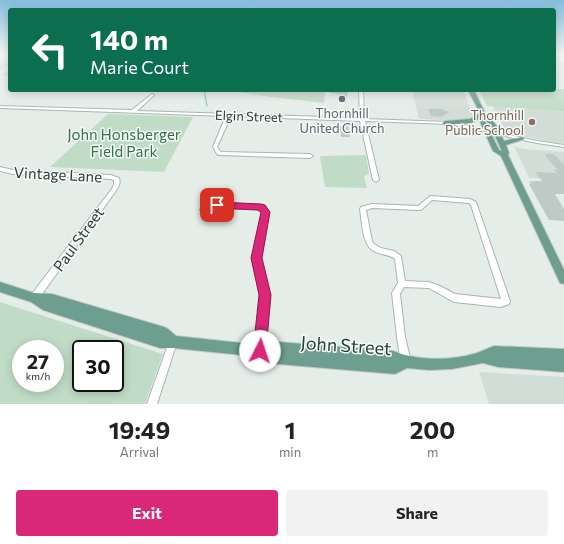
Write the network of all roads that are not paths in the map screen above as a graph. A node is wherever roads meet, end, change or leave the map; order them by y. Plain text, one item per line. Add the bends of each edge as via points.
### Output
1 (361, 92) edge
2 (472, 92) edge
3 (152, 95) dead end
4 (0, 107) edge
5 (133, 112) junction
6 (229, 115) junction
7 (482, 115) junction
8 (363, 119) junction
9 (445, 123) junction
10 (486, 130) junction
11 (496, 133) junction
12 (522, 139) junction
13 (502, 145) junction
14 (564, 146) edge
15 (504, 155) junction
16 (310, 156) dead end
17 (0, 169) edge
18 (117, 179) joint
19 (376, 180) dead end
20 (203, 210) dead end
21 (564, 280) edge
22 (402, 284) junction
23 (0, 287) edge
24 (34, 298) junction
25 (173, 342) junction
26 (260, 351) junction
27 (564, 355) edge
28 (485, 358) junction
29 (406, 362) junction
30 (564, 366) edge
31 (152, 404) edge

1 - 8 street
2 - 7 main road
3 - 5 street
4 - 5 street, Elgin Street
5 - 6 street, Elgin Street
6 - 8 street, Elgin Street
6 - 16 street via 215,147 219,153
7 - 9 main road via 471,121
7 - 10 main road
7 - 11 main road via 488,116
8 - 9 street, Elgin Street
8 - 19 street
9 - 10 street, Elgin Street
10 - 11 street, Elgin Street
10 - 15 main road via 496,151
11 - 12 street, Elgin Street
11 - 13 main road
12 - 13 main road
12 - 14 street, Elgin Street
13 - 15 main road via 506,153
15 - 21 main road
17 - 18 street, Vintage Lane
18 - 24 street, Paul Street via 113,191
20 - 26 street via 217,205 257,206 266,212 256,258 265,295
22 - 22 street via 430,285 454,298 501,303 506,301 474,204 470,201 431,198 420,208 372,206 363,209 369,242 374,249 398,258
22 - 29 street via 396,293
23 - 24 main road, John Street
24 - 25 main road, John Street via 47,306 160,342
25 - 26 main road, John Street
25 - 31 street
26 - 29 main road, John Street via 277,358 395,368
27 - 28 main road, John Street via 494,352
28 - 29 main road, John Street via 446,363
28 - 30 main road, John Street

